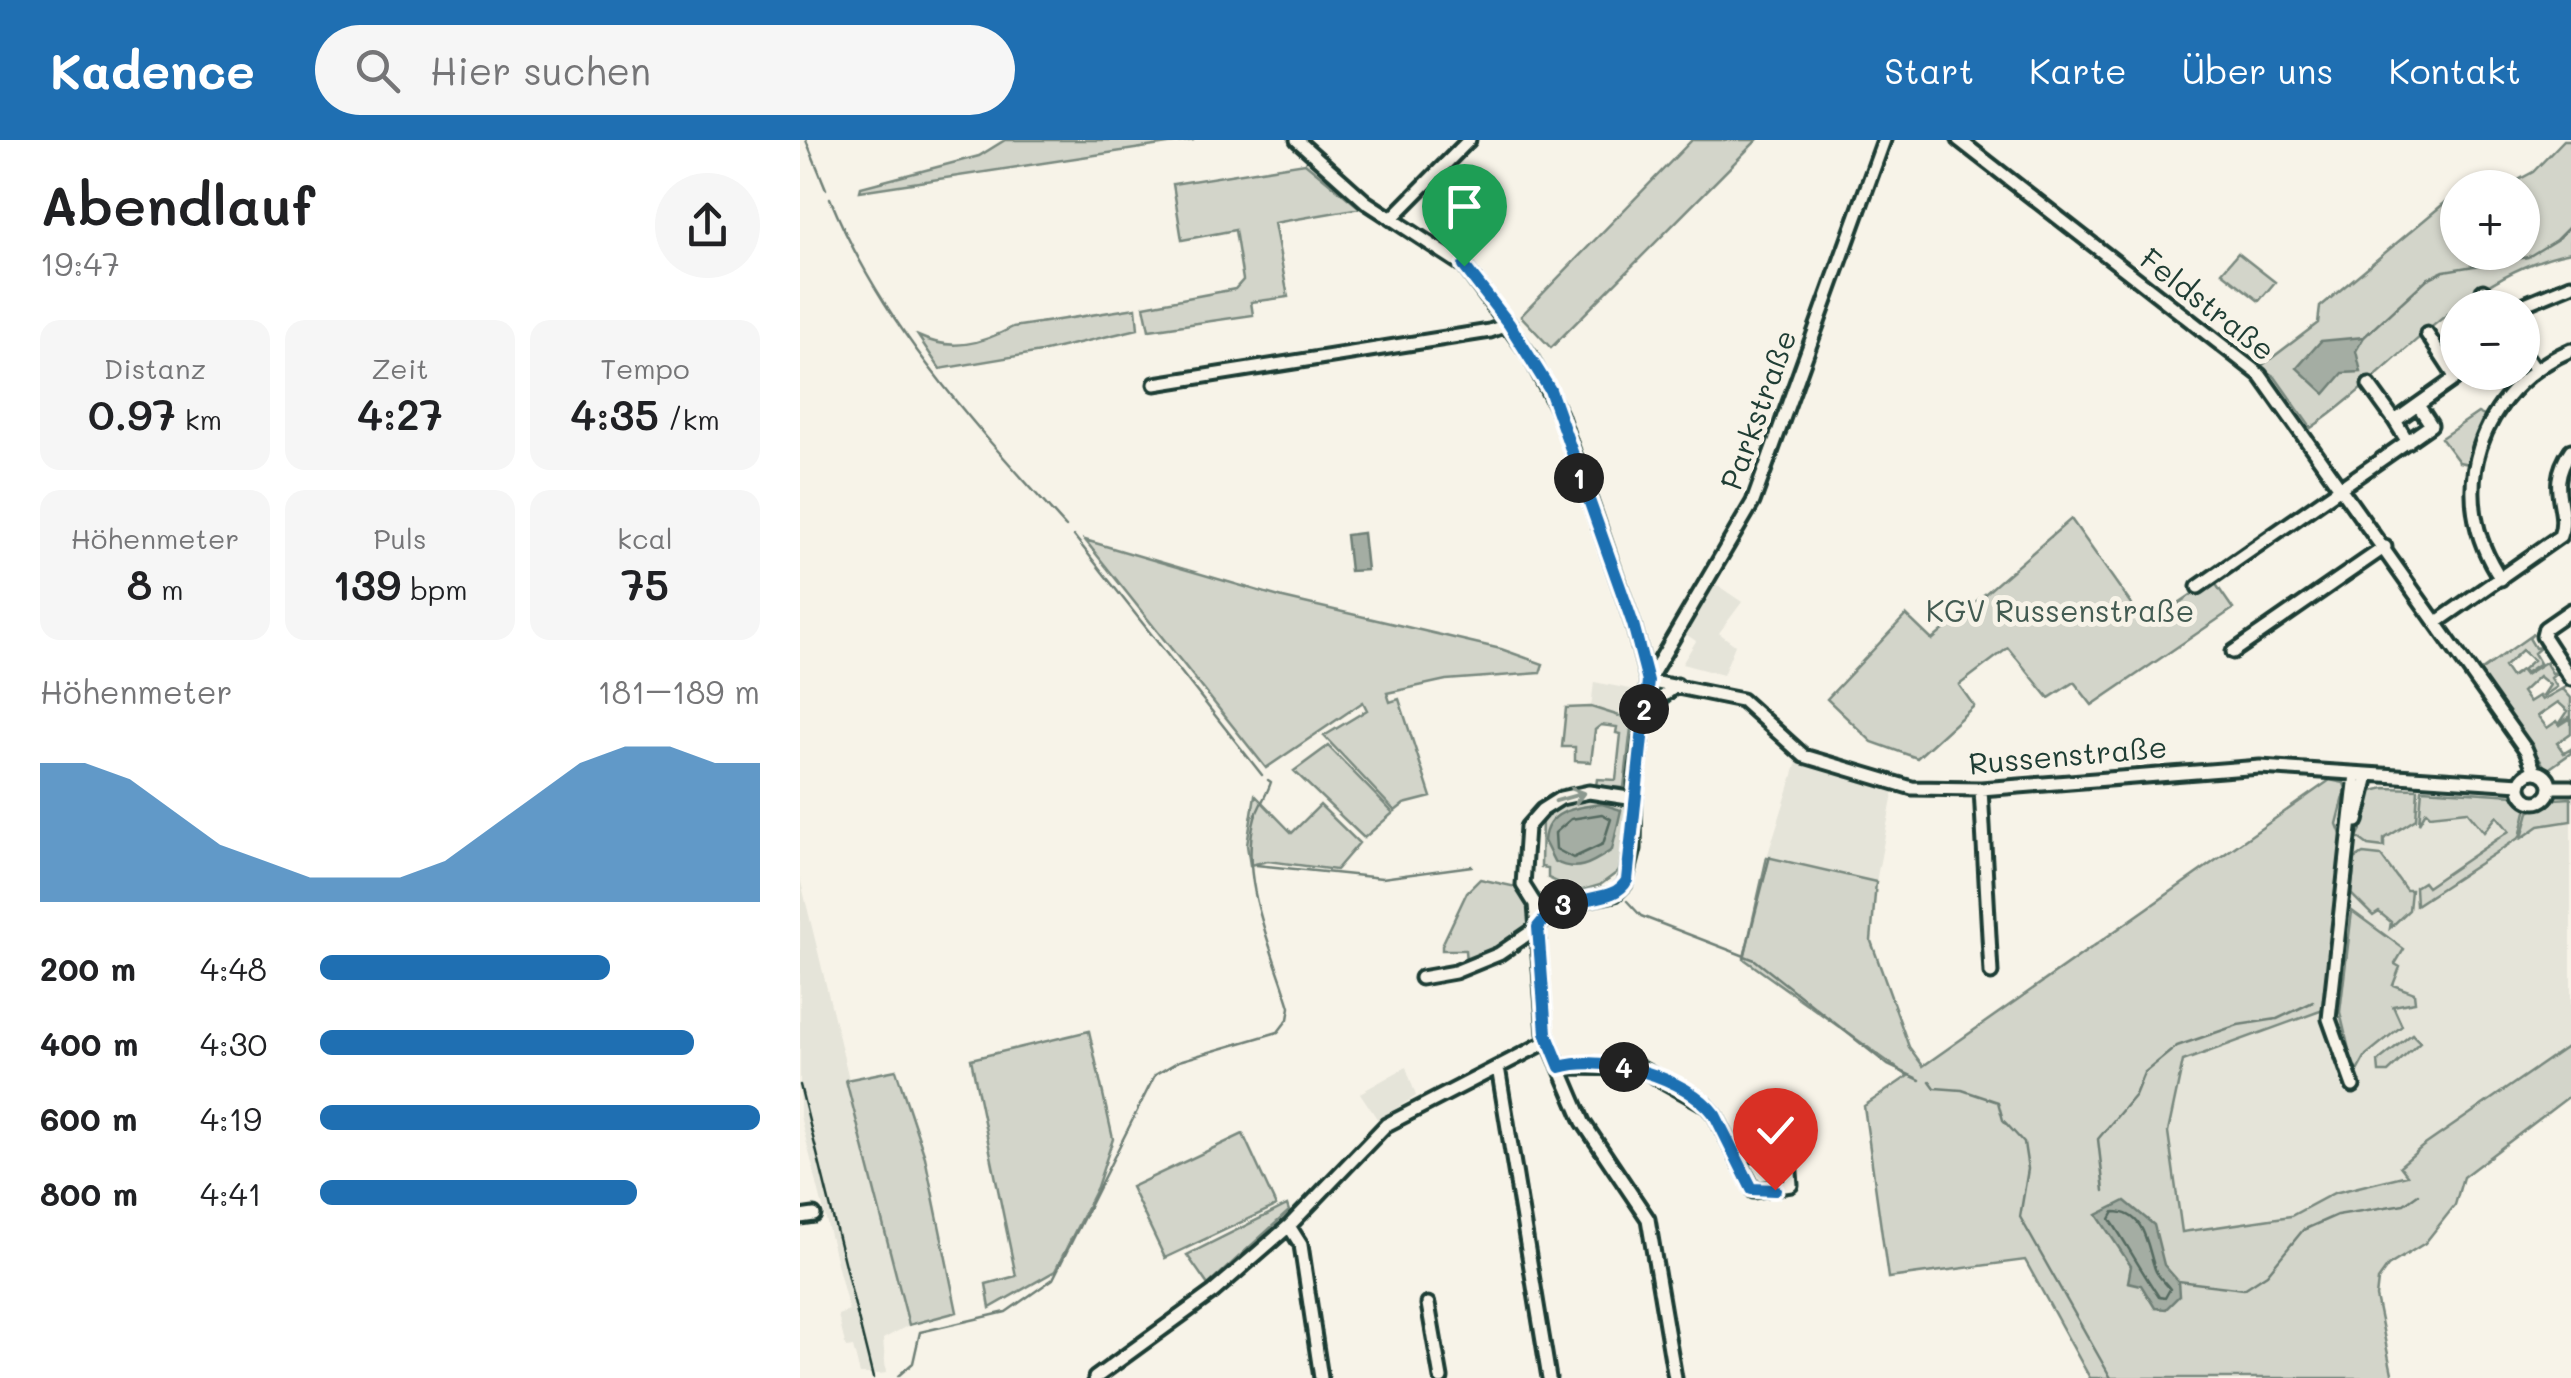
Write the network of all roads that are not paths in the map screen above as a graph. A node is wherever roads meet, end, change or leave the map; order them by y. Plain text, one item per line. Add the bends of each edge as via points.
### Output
1 (1297, 140) edge
2 (1468, 140) edge
3 (1884, 140) edge
4 (1959, 140) edge
5 (1391, 219) junction
6 (2571, 285) edge
7 (2540, 298) edge
8 (1509, 324) junction
9 (2427, 334) dead end
10 (2440, 350) edge
11 (2571, 350) edge
12 (2540, 367) edge
13 (1156, 384) dead end
14 (2369, 385) dead end
15 (2440, 389) edge
16 (2517, 390) edge
17 (2418, 404) junction
18 (2395, 421) junction
19 (2408, 442) junction
20 (2571, 450) edge
21 (2341, 486) junction
22 (2384, 547) junction
23 (2501, 579) junction
24 (2198, 587) dead end
25 (2571, 610) edge
26 (2438, 622) junction
27 (2234, 652) dead end
28 (2571, 679) edge
29 (1648, 681) junction
30 (1677, 685) junction
31 (1644, 712) junction
32 (2535, 772) junction
33 (2362, 774) junction
34 (2520, 784) junction
35 (2550, 787) junction
36 (2571, 787) edge
37 (1981, 789) junction
38 (1636, 798) junction
39 (1538, 927) junction
40 (1991, 973) dead end
41 (1421, 978) dead end
42 (1548, 1041) junction
43 (1498, 1067) junction
44 (1560, 1067) junction
45 (2353, 1086) dead end
46 (1736, 1157) junction
47 (814, 1215) dead end
48 (800, 1217) edge
49 (1289, 1226) junction
50 (1428, 1304) dead end
51 (1095, 1378) edge
52 (1321, 1378) edge
53 (1441, 1378) edge
54 (1546, 1378) edge
55 (1676, 1378) edge

1 - 5 street
2 - 5 street
3 - 29 street, Parkstraße via 1753,502
4 - 21 street, Feldstraße via 2260,375
5 - 8 street via 1464,266
6 - 7 street
8 - 13 street
8 - 29 street via 1560,414
9 - 10 street
11 - 12 street
14 - 18 street
15 - 17 street
16 - 23 street via 2490,419 2474,465 2476,528
17 - 18 street
17 - 19 street via 2431,425
18 - 19 street
19 - 21 street
20 - 23 street via 2556,494 2563,532
21 - 22 street, Feldstraße
21 - 24 street
22 - 26 street, Feldstraße
22 - 27 street
23 - 26 street
25 - 28 street via 2546,628 2544,640
26 - 32 street, Feldstraße
29 - 30 street, Russenstraße
29 - 31 street
30 - 31 street
30 - 37 street, Russenstraße via 1742,700 1793,749 1812,758 1912,788
31 - 38 street
32 - 34 street
32 - 35 street
33 - 34 street, Russenstraße
33 - 37 street, Russenstraße via 2260,767
33 - 45 street via 2329,1020
34 - 35 street via 2524,798 2534,802 2544,800
35 - 36 street
37 - 40 street
38 - 39 street via 1624,887 1556,906
39 -> 38 street via 1523,885 1527,827 1561,798 1588,792
39 - 41 street via 1476,965
39 - 42 street
42 - 43 street
42 - 44 street
43 - 49 street via 1386,1124
43 - 54 street
44 - 46 street via 1647,1070 1712,1110
44 - 55 street via 1583,1122 1648,1219
46 - 46 street via 1754,1191 1792,1185 1784,1150
47 - 48 street
49 - 51 street via 1213,1292
49 - 52 street via 1301,1244
50 - 53 street

